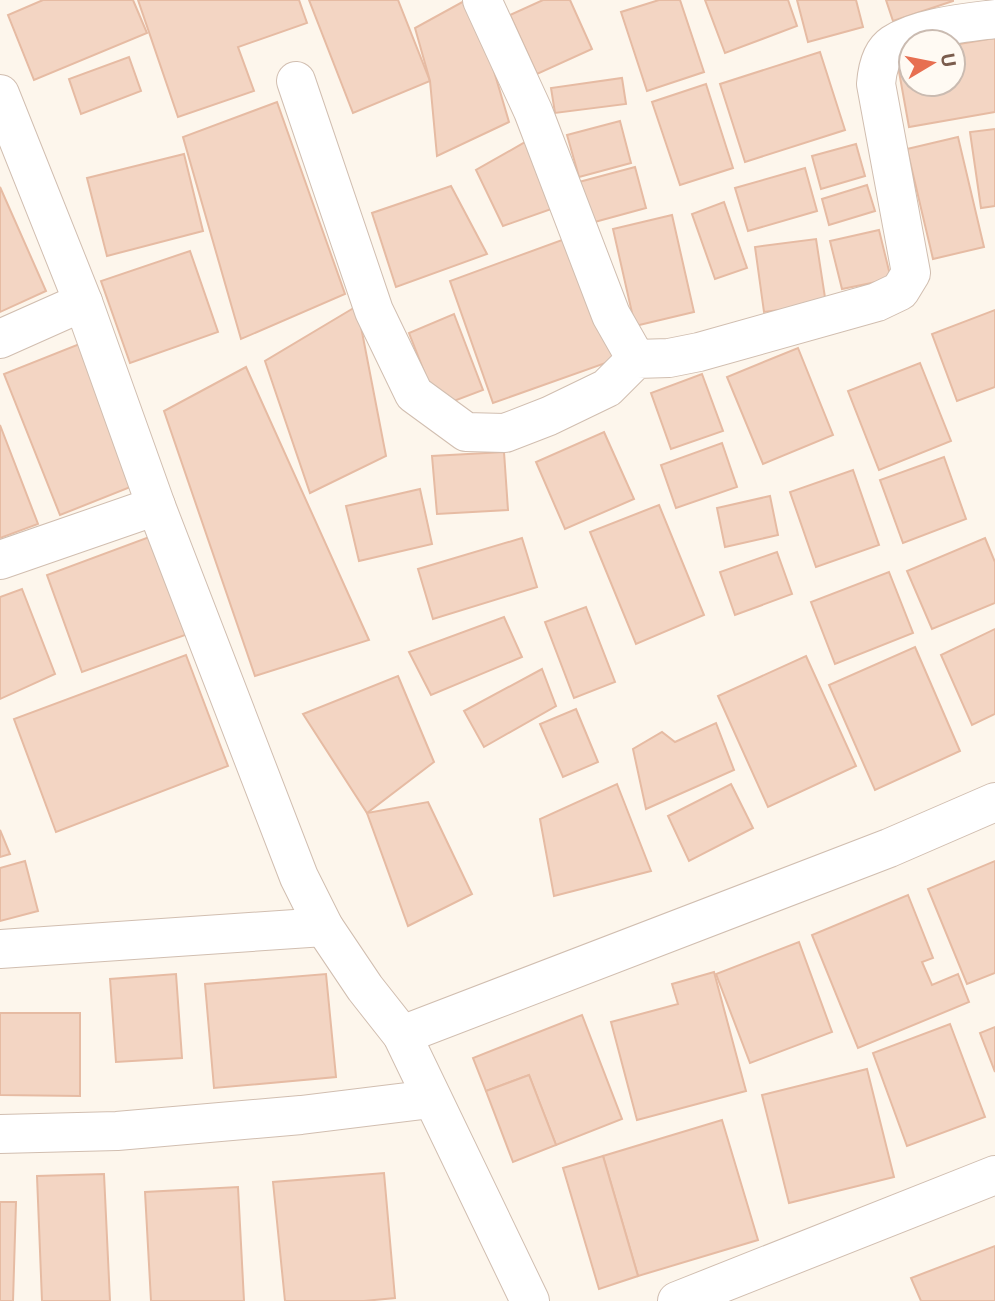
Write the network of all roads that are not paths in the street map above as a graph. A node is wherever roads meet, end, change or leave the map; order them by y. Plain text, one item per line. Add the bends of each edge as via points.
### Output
1 (482, 0) edge
2 (995, 19) edge
3 (296, 81) dead end
4 (0, 94) edge
5 (83, 302) junction
6 (0, 339) edge
7 (636, 359) junction
8 (156, 506) junction
9 (0, 560) edge
10 (995, 802) edge
11 (324, 927) junction
12 (0, 949) edge
13 (401, 1035) junction
14 (431, 1098) junction
15 (0, 1134) edge
16 (995, 1175) edge
17 (530, 1301) edge
18 (677, 1301) edge

1 - 7 street via 533,111 611,315
2 - 7 street via 957,24 891,45 877,69 911,273 900,291 877,302 699,352
3 - 7 street via 373,311 414,394 466,432 505,433 607,388
4 - 5 street
5 - 6 street
5 - 8 street
8 - 9 street
8 - 11 street via 299,877
10 - 13 street via 889,848
11 - 12 street
11 - 13 street
13 - 14 street
14 - 15 street via 117,1131
14 - 17 street
16 - 18 street

